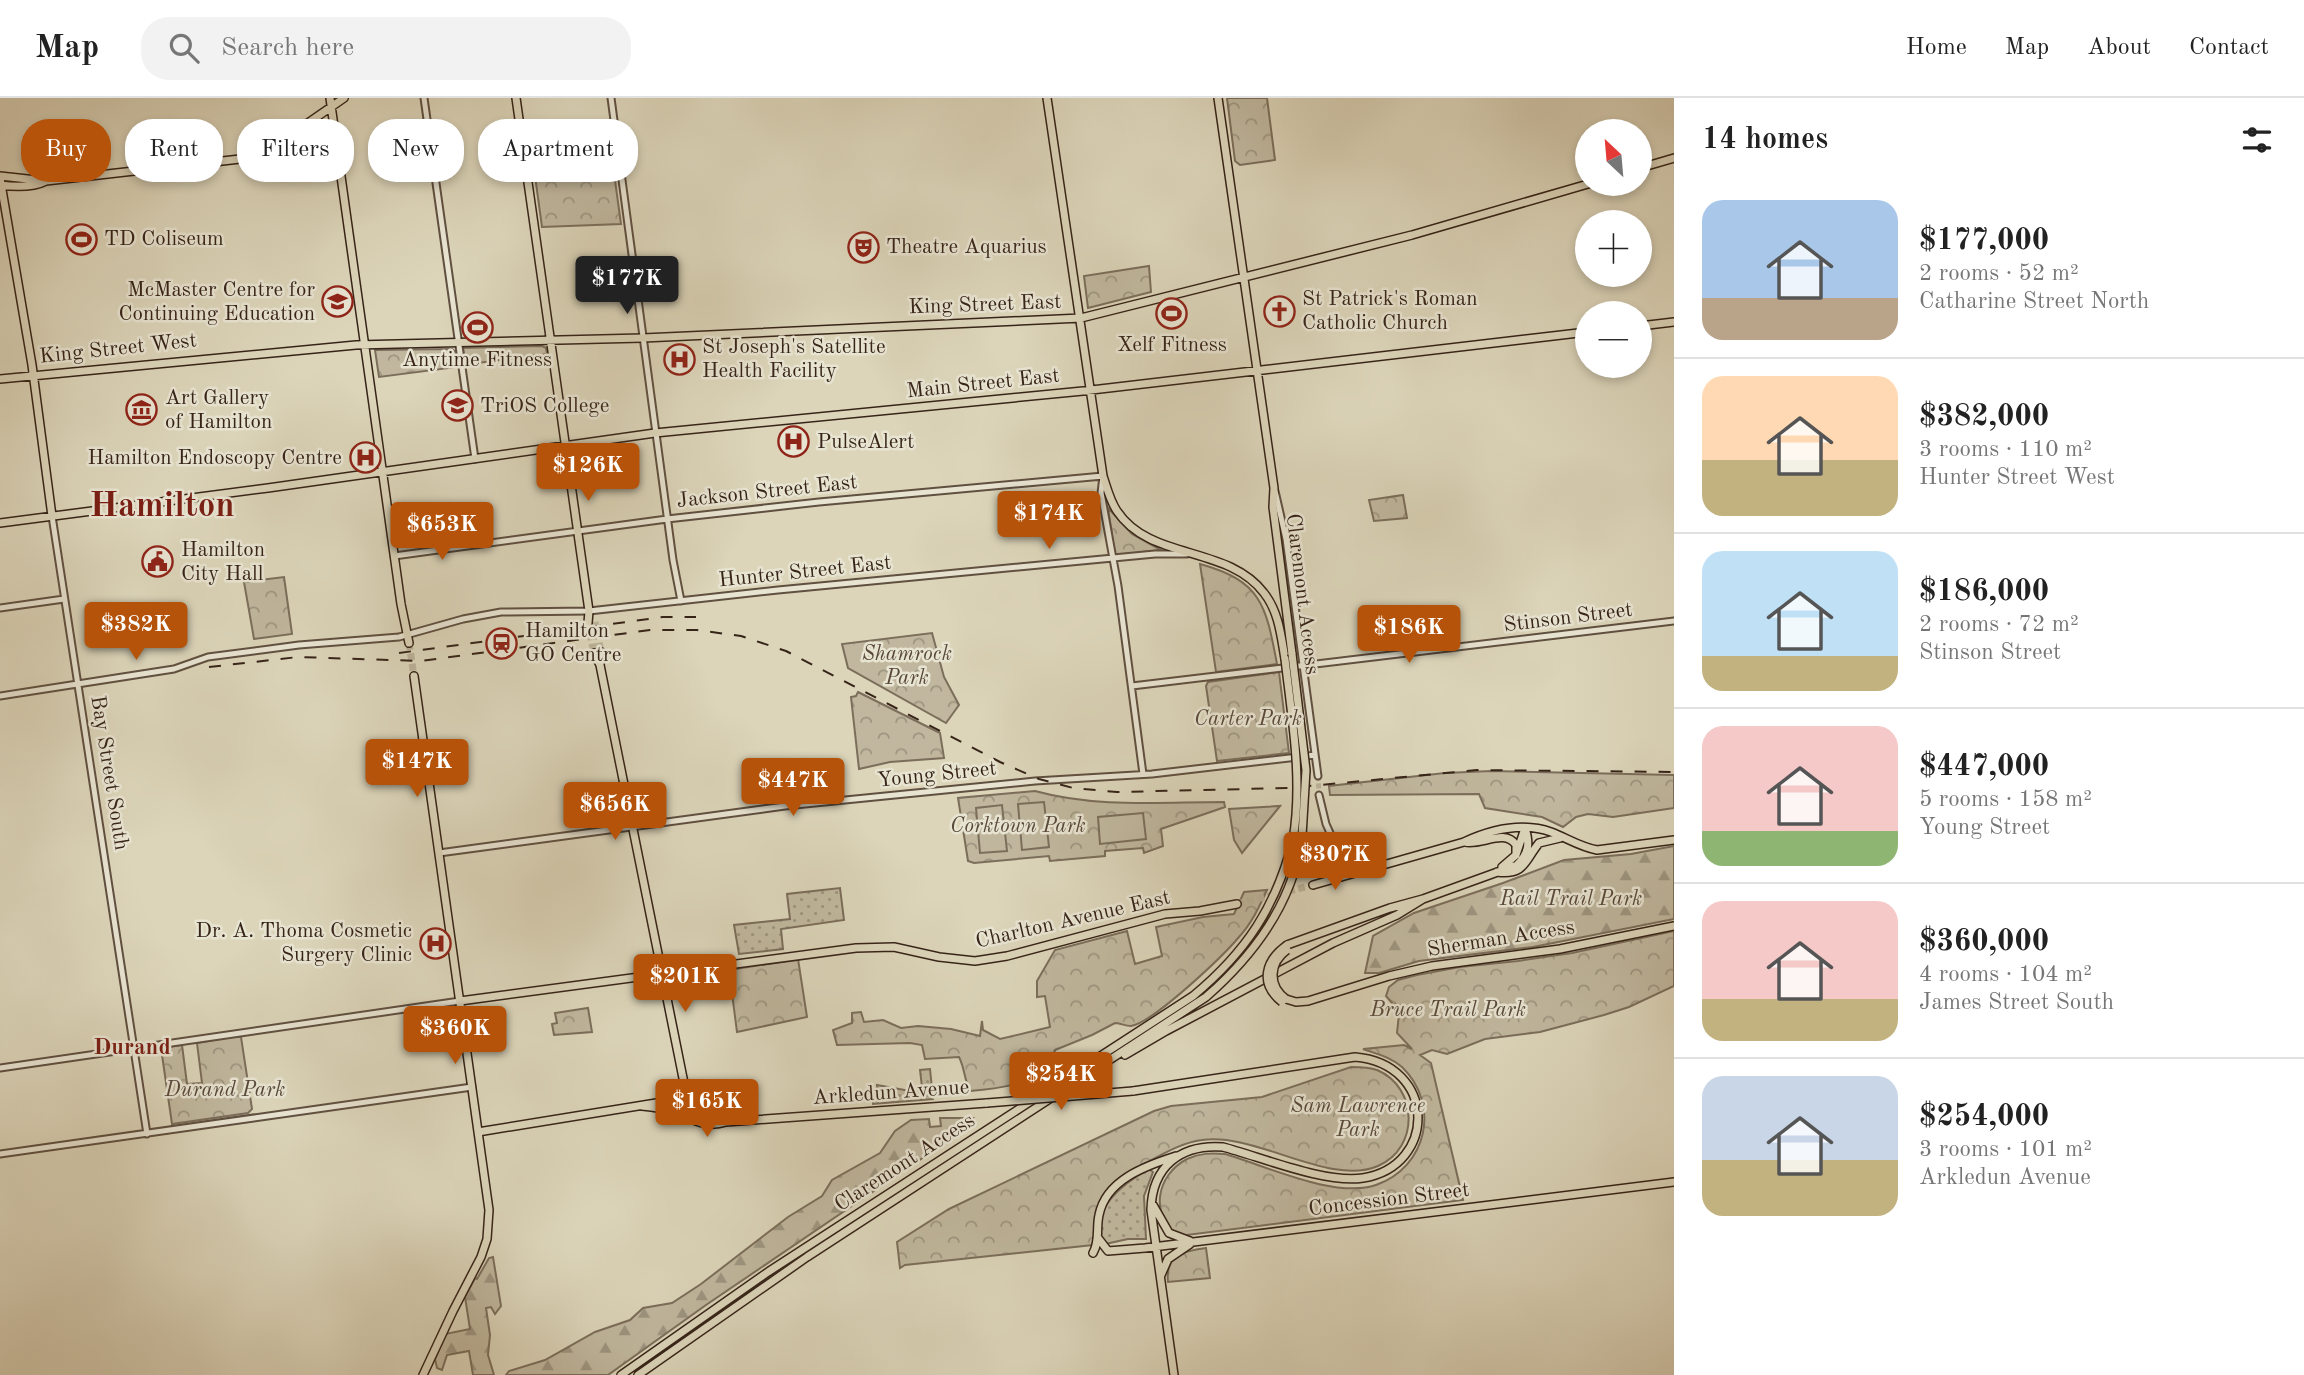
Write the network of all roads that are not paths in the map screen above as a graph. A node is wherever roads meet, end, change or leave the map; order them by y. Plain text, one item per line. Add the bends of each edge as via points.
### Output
1 (330, 98) edge
2 (344, 98) edge
3 (424, 98) edge
4 (516, 98) edge
5 (611, 98) edge
6 (1047, 98) edge
7 (1218, 98) edge
8 (331, 107) junction
9 (1674, 158) edge
10 (1652, 164) edge
11 (0, 181) edge
12 (1575, 188) edge
13 (1244, 278) junction
14 (1081, 318) junction
15 (1674, 322) edge
16 (1652, 325) edge
17 (1575, 333) edge
18 (643, 338) junction
19 (551, 340) junction
20 (459, 342) junction
21 (365, 345) junction
22 (1258, 371) junction
23 (33, 375) junction
24 (0, 379) edge
25 (1091, 390) junction
26 (655, 433) junction
27 (566, 447) junction
28 (475, 459) junction
29 (382, 471) junction
30 (1103, 476) junction
31 (1274, 488) junction
32 (52, 516) junction
33 (667, 519) junction
34 (0, 523) edge
35 (578, 530) junction
36 (394, 556) junction
37 (1207, 557) junction
38 (1112, 559) junction
39 (64, 599) junction
40 (681, 601) junction
41 (0, 608) edge
42 (589, 611) junction
43 (1674, 621) edge
44 (591, 622) tunnel mouth
45 (408, 639) junction
46 (597, 652) tunnel mouth
47 (1304, 664) junction
48 (414, 676) tunnel mouth
49 (78, 684) junction
50 (1132, 686) junction
51 (0, 696) edge
52 (1315, 755) junction
53 (1143, 774) junction
54 (1318, 776) tunnel mouth
55 (1319, 794) tunnel mouth
56 (633, 826) junction
57 (1525, 828) junction
58 (1561, 838) junction
59 (1674, 841) edge
60 (1464, 842) junction
61 (439, 853) junction
62 (1516, 855) junction
63 (1496, 872) junction
64 (1348, 873) junction
65 (1313, 885) tunnel mouth
66 (1423, 900) junction
67 (1237, 904) tunnel mouth
68 (1674, 926) edge
69 (662, 973) junction
70 (460, 1001) junction
71 (134, 1048) junction
72 (0, 1068) edge
73 (1090, 1073) junction
74 (472, 1087) junction
75 (687, 1098) junction
76 (642, 1106) junction
77 (690, 1119) junction
78 (726, 1122) junction
79 (478, 1132) junction
80 (147, 1134) junction
81 (1183, 1153) junction
82 (0, 1154) edge
83 (1674, 1182) edge
84 (1151, 1199) junction
85 (1098, 1238) junction
86 (1194, 1242) junction
87 (1154, 1247) junction
88 (1093, 1253) dead end
89 (1160, 1286) junction
90 (423, 1375) edge
91 (621, 1375) edge
92 (638, 1375) edge
93 (1174, 1375) edge

1 - 8 main road
2 - 8 main road
3 - 20 street
4 - 19 main road
5 - 18 street
6 - 14 main road, Claremont Access
7 - 13 main road, Claremont Access
8 - 11 main road via 274,146 240,159 40,185
8 - 21 main road
9 - 10 main road
11 - 23 main road, Bay Street South
12 - 13 main road, King Street East
13 - 14 main road, King Street East
13 - 22 main road, Claremont Access
14 - 18 main road, King Street East
14 - 25 main road, Claremont Access
15 - 16 main road
17 - 22 main road, Main Street East
18 - 19 main road, King Street East
18 - 26 street
19 - 20 main road, King Street East
19 - 27 main road
20 - 21 main road, King Street East
20 - 28 street
21 - 23 main road, King Street West
21 - 29 main road
22 - 25 main road, Main Street East
22 - 31 main road, Claremont Access
23 - 24 main road, King Street West
23 - 32 main road, Bay Street South
25 - 26 main road, Main Street East
25 - 30 main road, Claremont Access
26 - 27 main road, Main Street East
26 - 33 street
27 - 28 main road, Main Street East
27 - 35 main road
28 - 29 main road, Main Street East
29 - 32 main road, Main Street East
29 - 36 main road
30 - 33 street, Jackson Street East
30 - 37 main road, Claremont Access via 1118,512 1139,533
30 - 38 street via 1101,493
31 - 47 street
31 - 73 main road, Claremont Access, bridge via 1306,770 1302,836 1293,875 1262,937 1237,968 1197,1004
32 - 34 main road, Main Street East
32 - 39 street, Bay Street South
33 - 35 street, Jackson Street East
33 - 40 street
35 - 36 street, Jackson Street East
35 - 42 main road
36 - 45 main road
37 - 38 street, Hunter Street East via 1172,553
37 - 91 main road, Claremont Access, bridge via 1242,574 1265,594 1278,621 1285,659 1298,780 1293,840 1277,889 1258,926 1230,962 1193,996 768,1272
38 - 40 street, Hunter Street East
38 - 50 street
39 - 41 street
39 - 49 street, Bay Street South
40 - 42 street, Hunter Street East
42 - 44 main road
42 - 45 street, Hunter Street East via 501,612 463,619
43 - 47 street, Stinson Street
45 - 49 street, Hunter Street East via 299,645 208,657 174,669
46 - 56 main road
47 - 50 street, Stinson Street
47 - 52 street
48 - 61 main road
49 - 51 street, Hunter Street East
49 - 71 street, Bay Street South
50 - 53 street
52 - 53 street, Young Street
52 - 54 street
53 - 56 street, Young Street via 817,802
55 - 64 street via 1326,824
56 - 61 street, Young Street
56 - 69 main road
57 - 58 main road
57 - 60 main road
57 - 62 main road
57 - 63 main road, Sherman Access via 1529,841 1524,857 1517,865
58 - 59 main road via 1597,850
58 - 63 main road via 1539,843 1518,870
60 - 62 main road via 1509,839 1516,845
60 - 64 main road
61 - 70 main road
62 - 63 main road, Sherman Access
63 - 66 main road, Sherman Access
64 - 65 main road
66 - 68 main road, Sherman Access, bridge via 1288,947 1276,961 1276,988 1284,1000 1302,1001 1432,966 1560,949
66 - 73 main road
67 - 69 main road, Charlton Avenue East via 1165,914 990,959 967,961 906,948 865,947
69 - 70 main road, Charlton Avenue East
69 - 75 main road
70 - 71 street
70 - 74 main road
71 - 72 street
71 - 80 street, Bay Street South
73 - 92 main road, Claremont Access via 807,1257
74 - 79 main road
74 - 80 street
75 - 76 main road
75 - 77 main road
75 - 78 main road via 702,1115
76 - 77 main road, Arkledun Avenue
76 - 79 main road
77 - 78 main road, Arkledun Avenue via 706,1125
78 - 81 main road, Arkledun Avenue, bridge via 1133,1091 1345,1058 1388,1065 1402,1077 1415,1099 1418,1125 1402,1159 1388,1170 1362,1179 1345,1179 1223,1147
79 - 90 main road via 489,1208 487,1236
80 - 82 street
81 - 84 main road via 1161,1172
81 - 85 main road, Arkledun Avenue via 1137,1172 1113,1188 1100,1210
83 - 86 main road, Concession Street
84 - 86 main road via 1169,1233
84 - 87 main road
85 - 87 main road, Concession Street via 1108,1251
85 - 88 main road, Arkledun Avenue
86 - 87 main road, Concession Street
86 - 89 main road via 1166,1263
87 - 89 main road
89 - 93 main road

